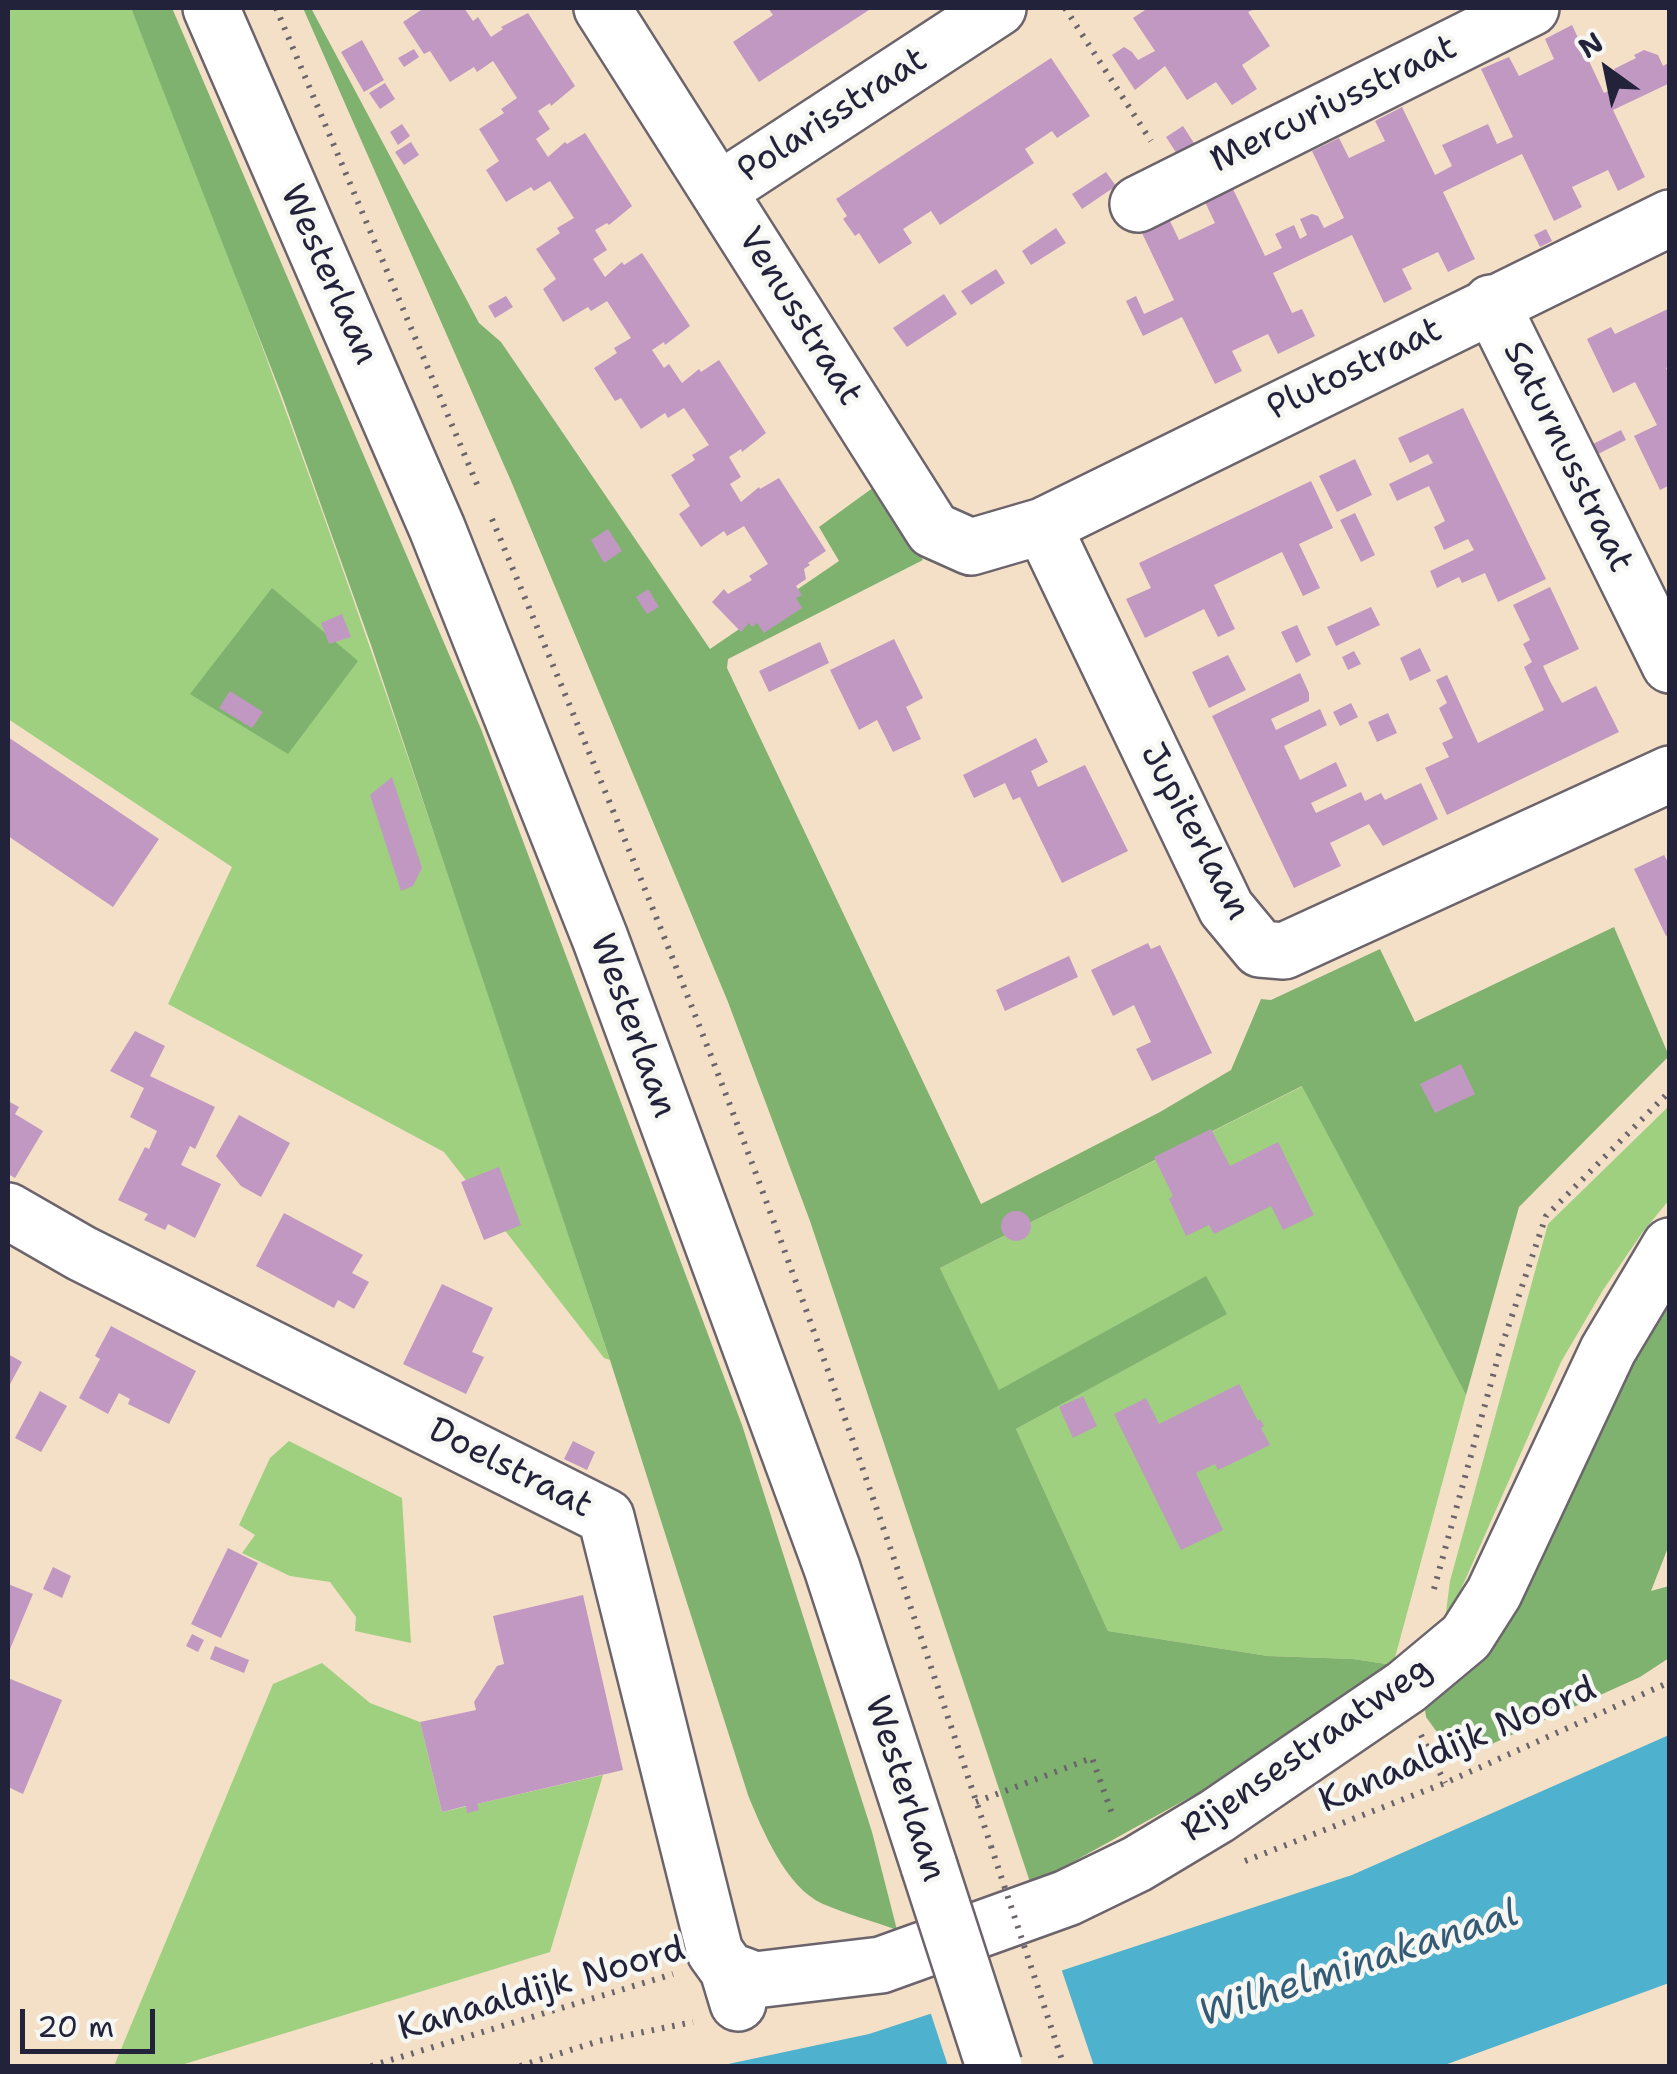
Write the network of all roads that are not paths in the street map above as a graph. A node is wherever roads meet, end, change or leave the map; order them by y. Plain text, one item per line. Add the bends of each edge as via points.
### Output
1 (211, 8) edge
2 (602, 8) edge
3 (998, 8) edge
4 (1531, 8) edge
5 (718, 191) junction
6 (1158, 194) road end
7 (1670, 218) edge
8 (1491, 303) junction
9 (1042, 526) junction
10 (1670, 665) edge
11 (1670, 774) edge
12 (8, 1212) edge
13 (1670, 1246) edge
14 (734, 1992) joint
15 (994, 2066) edge

1 - 15 street, Westerlaan, bridge via 438,528 600,938 832,1568
2 - 5 street, Venusstraat
3 - 5 street, Polarisstraat
4 - 6 street, Mercuriusstraat
5 - 9 street, Venusstraat via 933,530 971,547
7 - 8 street, Plutostraat
8 - 9 street, Plutostraat
8 - 10 street, Saturnusstraat
9 - 11 street, Jupiterlaan via 1226,908 1260,949 1284,951
12 - 14 street, Doelstraat via 606,1517 714,1952
13 - 14 street, Rijensestraatweg via 1608,1350 1494,1593 1466,1637 1406,1688 1217,1816 1066,1898 880,1964 755,1980

